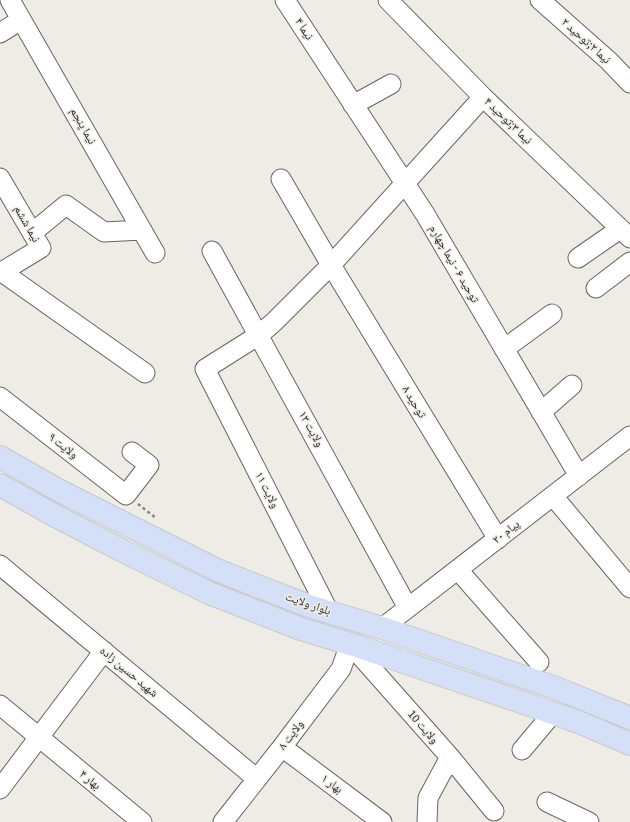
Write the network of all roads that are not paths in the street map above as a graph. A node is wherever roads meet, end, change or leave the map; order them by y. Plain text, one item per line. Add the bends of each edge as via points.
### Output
1 (10, 0) edge
2 (285, 0) edge
3 (388, 0) edge
4 (540, 0) edge
5 (21, 20) junction
6 (0, 33) edge
7 (322, 57) joint
8 (630, 83) edge
9 (391, 84) dead end
10 (483, 97) junction
11 (354, 105) junction
12 (0, 178) edge
13 (281, 179) dead end
14 (405, 183) junction
15 (142, 230) junction
16 (625, 233) edge
17 (36, 240) junction
18 (212, 251) dead end
19 (155, 252) dead end
20 (578, 258) dead end
21 (630, 262) edge
22 (331, 266) junction
23 (1, 272) edge
24 (596, 288) dead end
25 (552, 314) dead end
26 (259, 335) junction
27 (504, 349) junction
28 (145, 374) dead end
29 (572, 385) dead end
30 (0, 397) edge
31 (541, 412) junction
32 (628, 443) edge
33 (132, 452) dead end
34 (0, 457) edge
35 (579, 476) junction
36 (0, 485) edge
37 (553, 496) junction
38 (498, 539) junction
39 (0, 565) edge
40 (458, 570) junction
41 (630, 588) edge
42 (408, 608) junction
43 (329, 612) junction
44 (382, 628) junction
45 (350, 644) junction
46 (104, 651) junction
47 (539, 662) dead end
48 (0, 705) edge
49 (553, 713) junction
50 (630, 718) edge
51 (39, 737) junction
52 (630, 744) edge
53 (282, 747) junction
54 (522, 750) dead end
55 (450, 757) junction
56 (257, 778) junction
57 (0, 789) edge
58 (547, 802) dead end
59 (494, 811) dead end
60 (142, 822) edge
61 (223, 822) edge
62 (382, 822) edge
63 (427, 822) edge
64 (589, 822) edge

1 - 5 street, نیما پنجم
2 - 7 street, نیما ۴
3 - 10 street, نیما ۳;توحید ۴
4 - 8 street, نیما ۲;توحید ۲
5 - 6 street
5 - 15 street, نیما پنجم
7 - 11 street, توحید ۶ - نیما چهارم
9 - 11 street
10 - 14 street
10 - 16 street, نیما ۳;توحید ۴
11 - 14 street, توحید ۶ - نیما چهارم
12 - 17 street, نیما ششم
13 - 22 street, توحید ۸
14 - 22 street
14 - 27 street, توحید ۶ - نیما چهارم
15 - 17 street via 104,232 66,205
15 - 19 street, نیما پنجم
16 - 20 street
17 - 23 street
18 - 26 street, ولایت ۱۳
21 - 24 street
22 - 26 street
22 - 38 street, توحید ۸
23 - 28 street
25 - 27 street
26 - 42 street, ولایت ۱۳
26 - 43 street, ولایت ۱۱ via 205,369
27 - 31 street, توحید ۶ - نیما چهارم
29 - 31 street
30 - 33 street, ولایت ۹ via 126,494 149,465
31 - 35 street, توحید ۶ - نیما چهارم
32 - 35 street, پیام ۲۰
34 - 43 main road, بلوار ولایت via 60,491 219,571
35 - 37 street, پیام ۲۰
36 - 45 main road, بلوار ولایت via 82,530 210,593
37 - 38 street, پیام ۲۰
37 - 41 street
38 - 40 street, پیام ۲۰
39 - 46 street, شهید حسین زاده
40 - 42 street, پیام ۲۰
40 - 47 street
42 - 44 street, پیام ۲۰
43 - 44 main road, بلوار ولایت
44 - 50 main road, بلوار ولایت via 556,688
45 - 49 main road, بلوار ولایت
45 - 53 street, ولایت ۸ via 341,668
45 - 55 street, ولایت 10
46 - 51 street
46 - 56 street, شهید حسین زاده
48 - 51 street, بهار ۴
49 - 52 main road, بلوار ولایت
49 - 54 street
51 - 57 street
51 - 60 street, بهار ۴
53 - 56 street, ولایت ۸
53 - 62 street, بهار ۱
55 - 59 street, ولایت 10
55 - 63 street via 428,798
56 - 61 street, ولایت ۸
58 - 64 street

